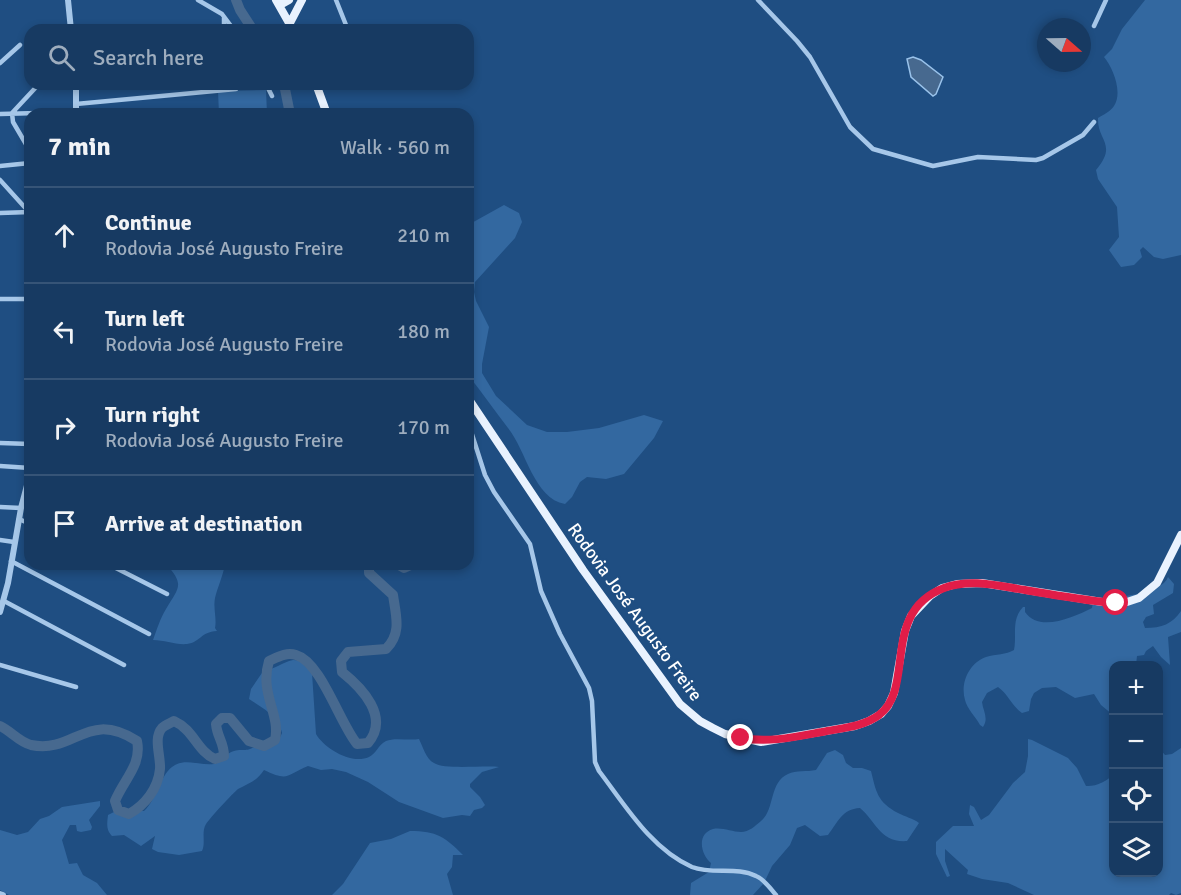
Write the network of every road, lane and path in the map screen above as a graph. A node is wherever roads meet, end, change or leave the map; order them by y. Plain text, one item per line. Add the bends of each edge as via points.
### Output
1 (68, 0) edge
2 (198, 0) edge
3 (289, 0) edge
4 (302, 0) edge
5 (336, 0) edge
6 (758, 0) edge
7 (1106, 0) edge
8 (278, 3) edge
9 (224, 18) junction
10 (70, 24) edge
11 (224, 24) edge
12 (229, 24) edge
13 (289, 24) edge
14 (292, 24) edge
15 (346, 24) edge
16 (1094, 26) dead end
17 (20, 45) dead end
18 (0, 63) edge
19 (33, 90) edge
20 (76, 90) edge
21 (225, 90) edge
22 (269, 90) edge
23 (317, 90) edge
24 (272, 96) dead end
25 (76, 104) junction
26 (76, 108) edge
27 (325, 108) edge
28 (12, 113) junction
29 (24, 113) edge
30 (0, 114) edge
31 (1094, 122) dead end
32 (24, 141) edge
33 (24, 164) edge
34 (0, 166) edge
35 (0, 180) edge
36 (24, 206) edge
37 (24, 212) edge
38 (0, 213) edge
39 (0, 299) edge
40 (24, 299) edge
41 (474, 407) edge
42 (474, 441) edge
43 (0, 442) edge
44 (24, 444) edge
45 (0, 466) edge
46 (24, 468) edge
47 (24, 502) edge
48 (0, 507) edge
49 (21, 508) junction
50 (19, 519) junction
51 (24, 521) edge
52 (1181, 535) edge
53 (0, 540) edge
54 (14, 542) junction
55 (10, 560) junction
56 (24, 567) edge
57 (29, 570) edge
58 (120, 570) edge
59 (0, 582) edge
60 (8, 583) junction
61 (167, 594) dead end
62 (4, 600) junction
63 (0, 612) edge
64 (149, 634) dead end
65 (0, 665) edge
66 (124, 665) dead end
67 (76, 687) dead end
68 (776, 895) edge

1 - 10 street
2 - 9 street
3 - 8 main road
4 - 14 main road
5 - 15 street
6 - 31 street via 810,57 850,127 873,149 933,166 978,157 1036,160 1083,135
7 - 16 street
8 - 13 main road
9 - 11 street
9 - 12 street
17 - 18 street
19 - 28 street
20 - 25 street
21 - 25 street
22 - 24 street
23 - 27 main road
25 - 26 street
28 - 29 street
28 - 30 street
28 - 32 street
33 - 34 street
35 - 36 street
37 - 38 street
39 - 40 street
41 - 52 main road, Rodovia José Augusto Freire via 620,623 680,704 699,721 725,734 761,742 855,726 880,714 894,693 911,616 942,588 982,583 1102,602 1127,602 1139,598 1156,583
42 - 68 street via 494,492 530,544 542,591 589,688 599,771 638,823 682,861 708,871 758,876
43 - 44 street
45 - 46 street
47 - 49 street
48 - 49 street
49 - 50 street
50 - 51 street
50 - 54 street
53 - 54 street
54 - 55 street
55 - 56 street
55 - 60 street
57 - 64 street
58 - 61 street
59 - 60 street
60 - 62 street
62 - 63 street
62 - 66 street
65 - 67 street

